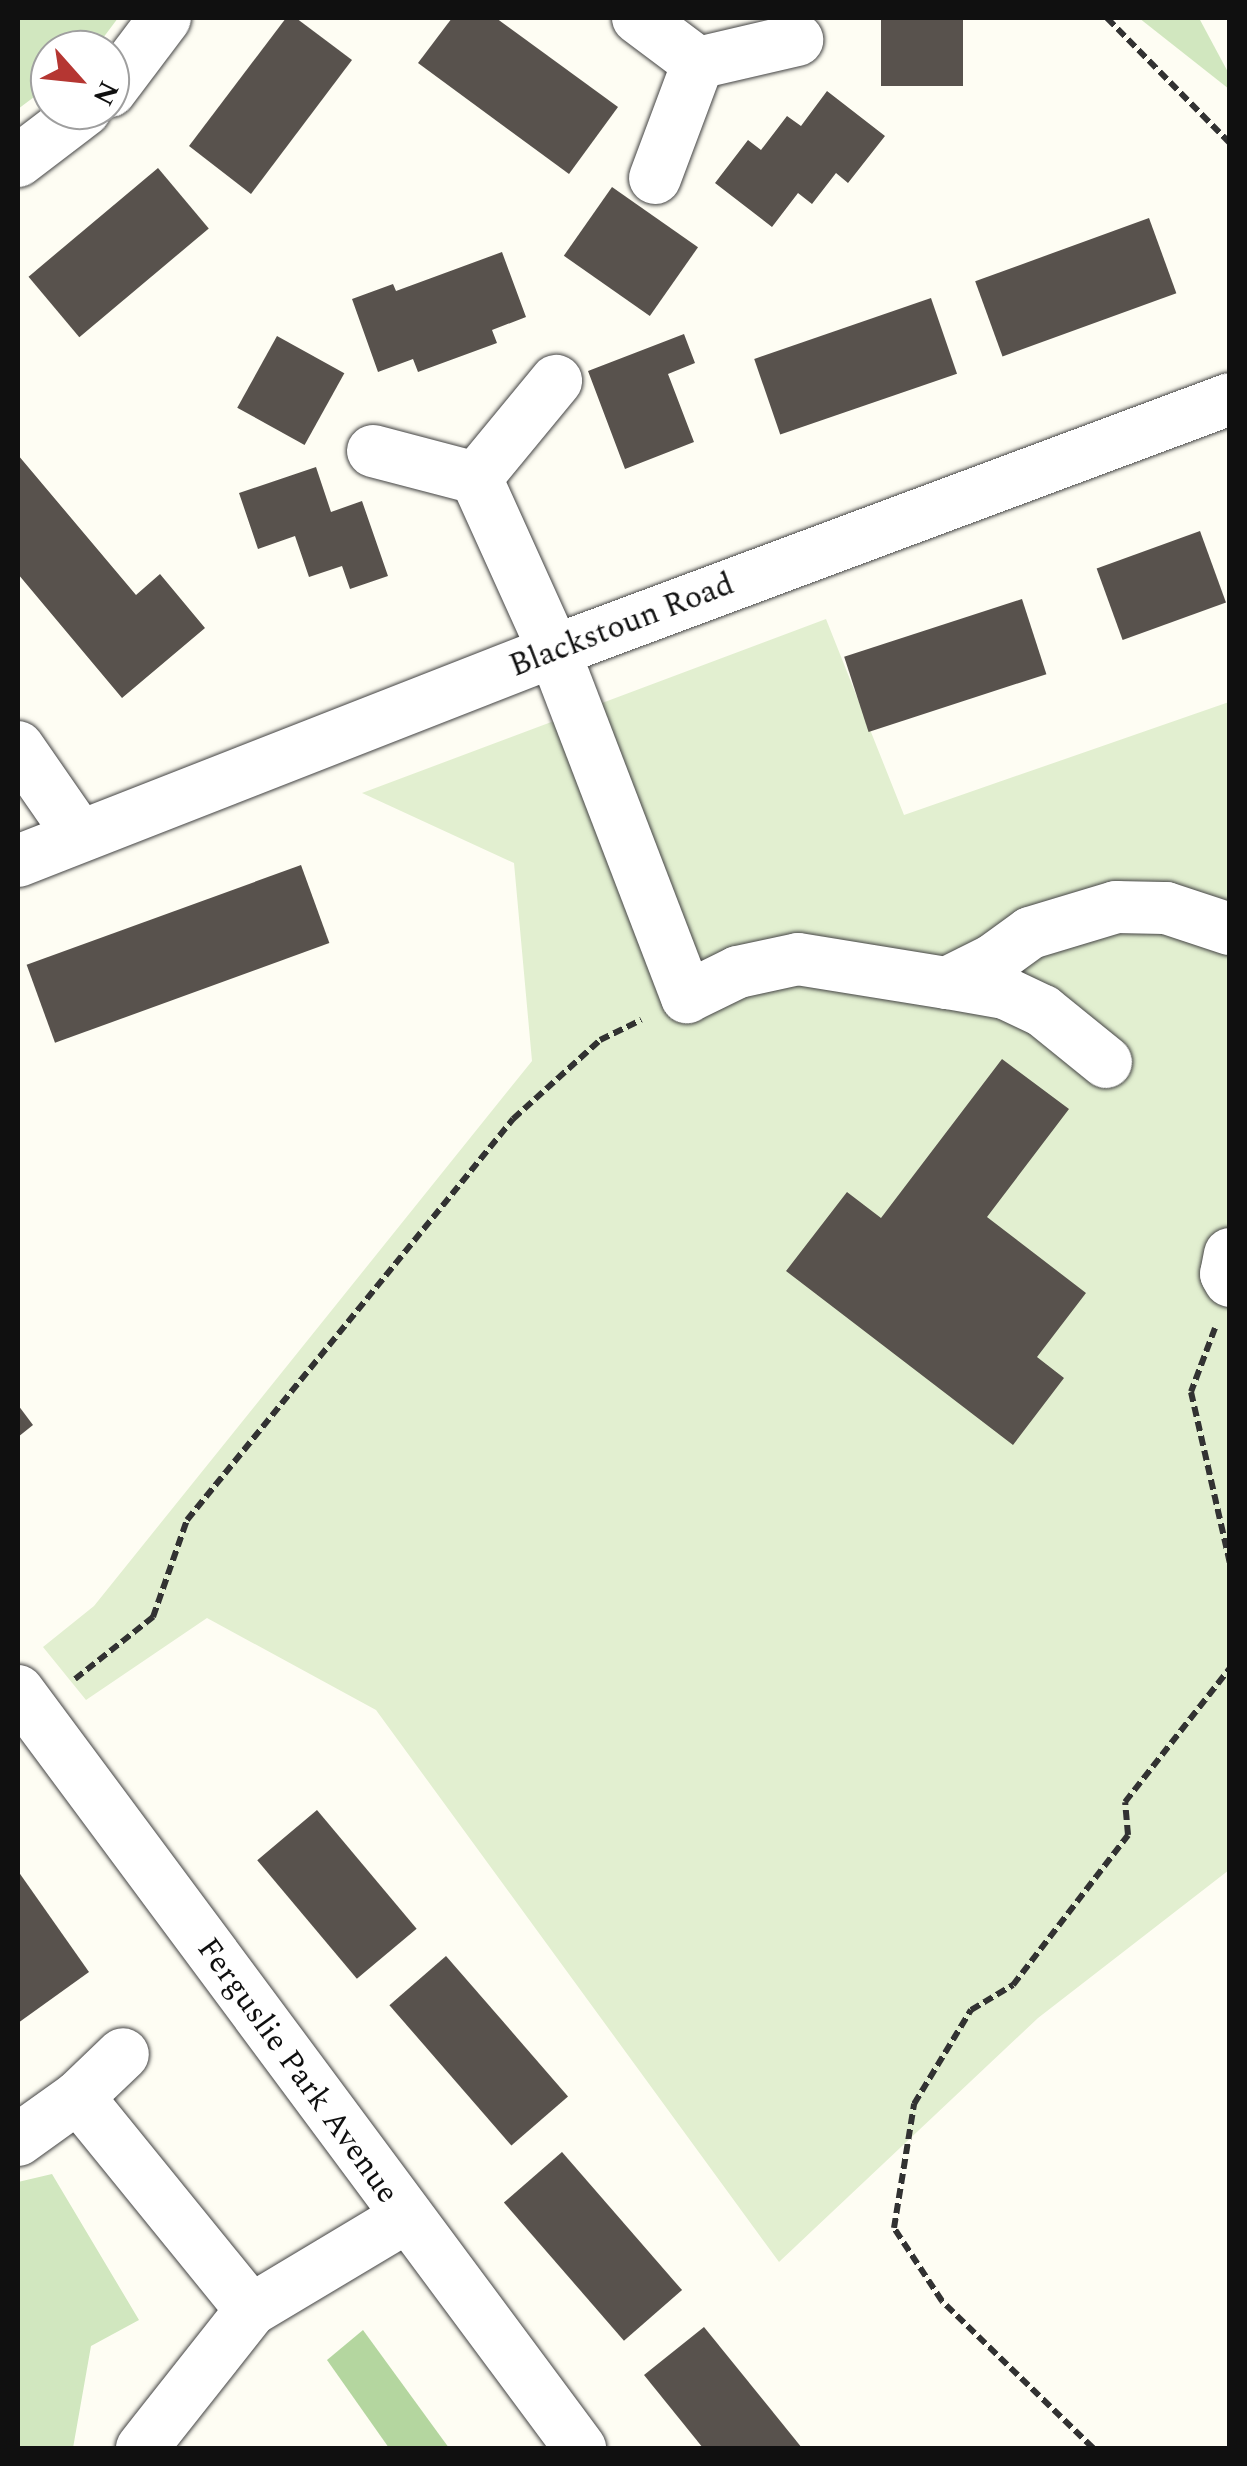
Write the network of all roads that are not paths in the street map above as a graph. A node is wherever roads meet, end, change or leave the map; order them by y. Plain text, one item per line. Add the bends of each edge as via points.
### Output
1 (165, 18) edge
2 (638, 18) edge
3 (797, 40) dead end
4 (698, 63) junction
5 (130, 64) edge
6 (59, 130) edge
7 (18, 162) edge
8 (656, 178) dead end
9 (556, 381) dead end
10 (1230, 399) edge
11 (373, 451) dead end
12 (476, 478) junction
13 (554, 650) junction
14 (18, 747) edge
15 (79, 835) junction
16 (18, 861) edge
17 (1230, 929) edge
18 (947, 983) junction
19 (1106, 1062) dead end
20 (1230, 1254) edge
21 (1223, 1302) edge
22 (25, 1701) edge
23 (123, 2054) dead end
24 (78, 2097) junction
25 (18, 2140) edge
26 (405, 2218) junction
27 (251, 2310) junction
28 (142, 2448) edge
29 (580, 2448) edge

1 - 5 street
2 - 4 street
3 - 4 street
4 - 8 street
6 - 7 street
9 - 12 street
10 - 13 street, Blackstoun Road
11 - 12 street
12 - 13 street
13 - 15 street, Blackstoun Road
13 - 18 street via 687,997 738,972 798,959
14 - 15 street
15 - 16 street, Blackstoun Road
17 - 18 street via 1166,908 1116,907 1030,933
18 - 19 street via 1006,993 1043,1011
20 - 21 street
22 - 26 street, Ferguslie Park Avenue
23 - 24 street
24 - 25 street
24 - 27 street
26 - 27 street
26 - 29 street, Ferguslie Park Avenue
27 - 28 street

